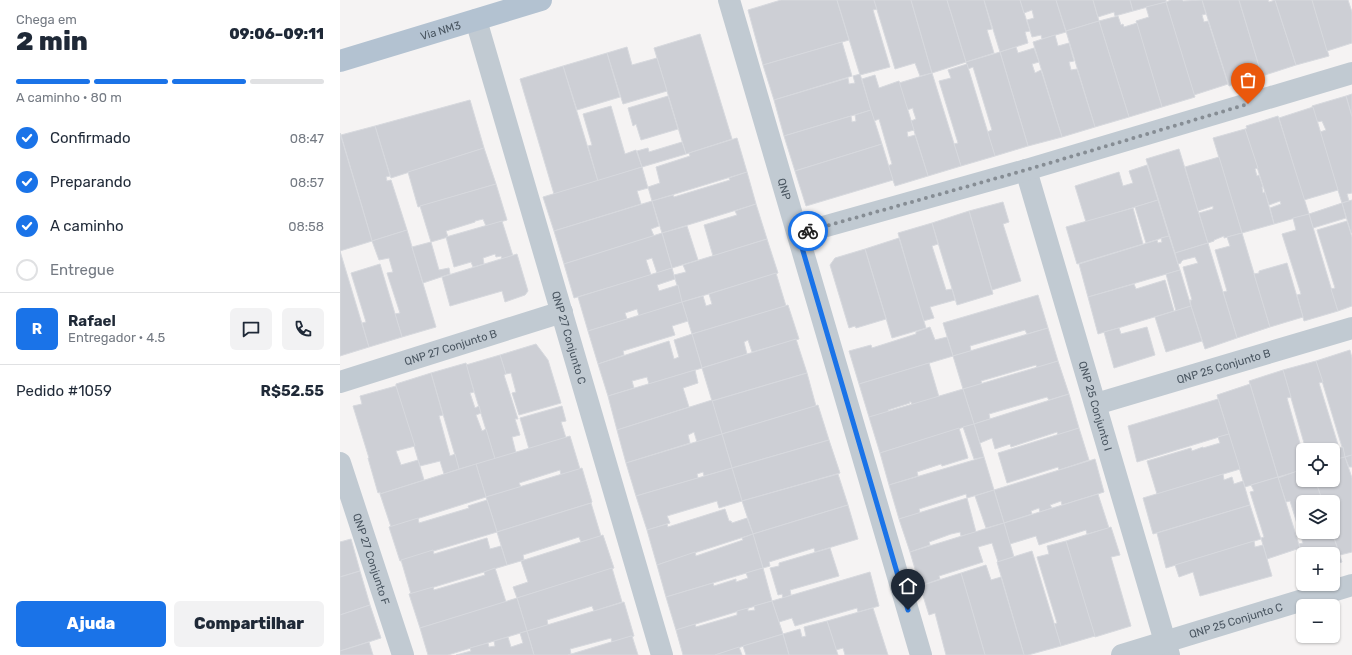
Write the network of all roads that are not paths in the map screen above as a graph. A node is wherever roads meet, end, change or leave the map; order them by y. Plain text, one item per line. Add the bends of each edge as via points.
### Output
1 (541, 0) edge
2 (729, 0) edge
3 (476, 20) junction
4 (340, 61) edge
5 (1352, 72) edge
6 (1026, 170) junction
7 (798, 234) junction
8 (562, 312) junction
9 (1352, 328) edge
10 (340, 382) edge
11 (1096, 404) junction
12 (340, 463) edge
13 (1352, 585) edge
14 (1167, 648) edge
15 (403, 655) edge
16 (662, 655) edge
17 (921, 655) edge
18 (1122, 655) edge

1 - 3 main road, Via NM3
2 - 7 street, QNP
3 - 4 main road, Via NM3
3 - 8 street, QNP 27 Conjunto C
5 - 6 street
6 - 7 street
6 - 11 street, QNP 25 Conjunto I
7 - 17 street, QNP
8 - 10 street, QNP 27 Conjunto B
8 - 16 street, QNP 27 Conjunto C
9 - 11 street, QNP 25 Conjunto B
11 - 14 street, QNP 25 Conjunto I
12 - 15 street, QNP 27 Conjunto F
13 - 14 street, QNP 25 Conjunto C
14 - 18 street, QNP 25 Conjunto C

